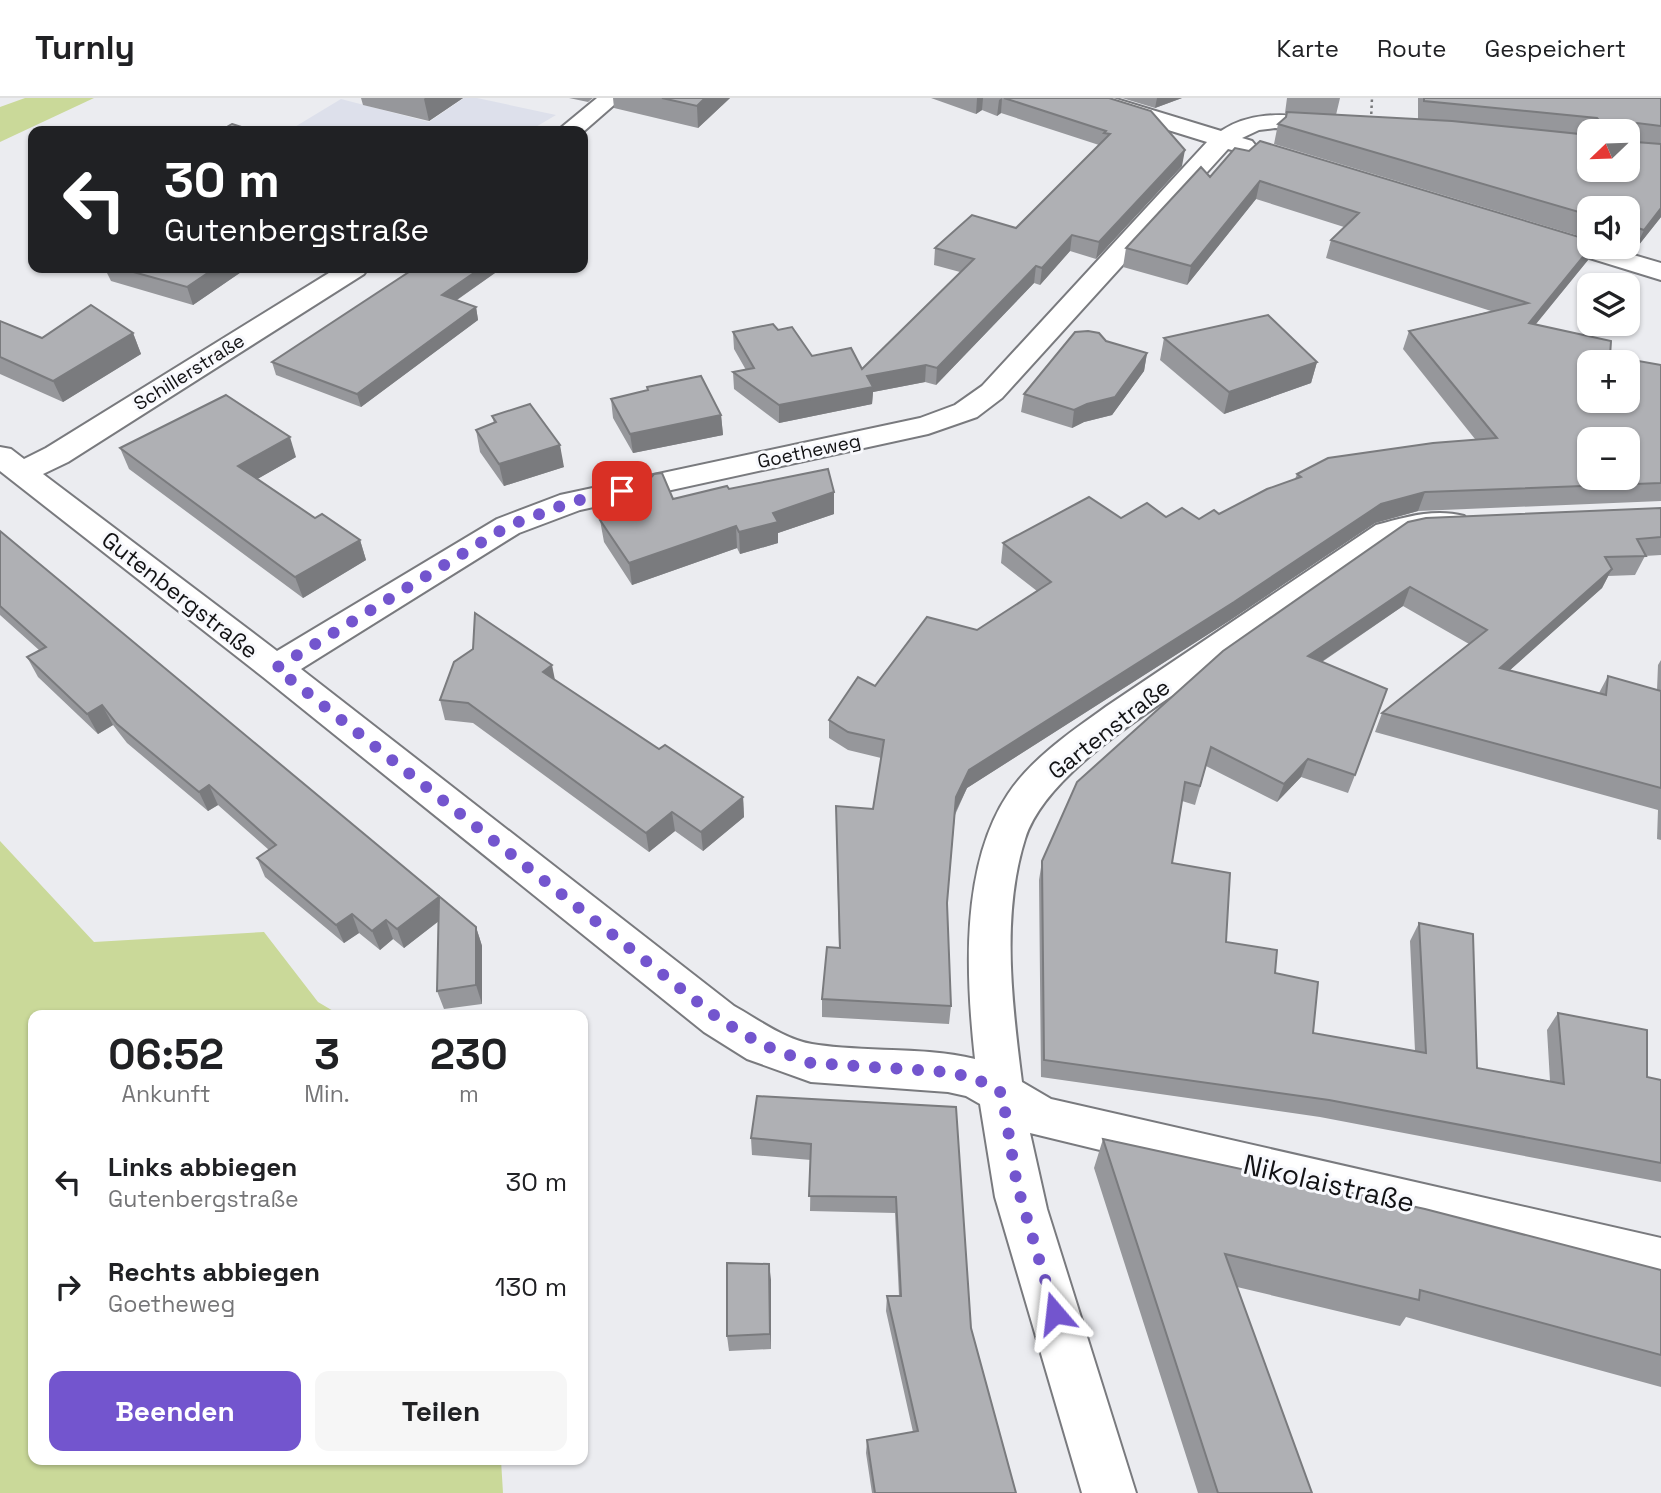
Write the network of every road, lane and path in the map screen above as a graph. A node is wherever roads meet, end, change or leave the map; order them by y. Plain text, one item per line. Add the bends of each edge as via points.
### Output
1 (611, 98) edge
2 (1089, 98) edge
3 (1372, 98) edge
4 (1241, 101) dead end
5 (575, 126) edge
6 (1371, 127) joint
7 (1224, 140) junction
8 (1264, 152) edge
9 (1518, 229) edge
10 (1661, 272) edge
11 (347, 273) edge
12 (10, 464) edge
13 (1483, 522) edge
14 (276, 668) junction
15 (1002, 1093) junction
16 (1661, 1262) edge
17 (1109, 1493) edge

1 - 5 street
2 - 7 street
3 - 6 path
4 - 7 street, Goetheweg
6 - 7 street via 1266,122 1243,128
7 - 8 street
7 - 14 street, Goetheweg via 992,392 965,411 928,425 538,513 488,538
9 - 10 street
11 - 12 street, Schillerstraße via 57,455
12 - 14 street, Gutenbergstraße
13 - 15 street, Gartenstraße via 1418,524 1388,532 1083,744 1021,806 1003,842 993,890 991,950
14 - 15 street, Gutenbergstraße via 719,1019 763,1045 811,1063 948,1072 977,1079
15 - 16 street, Nikolaistraße via 1041,1117
15 - 17 street, Gartenstraße via 1017,1185

